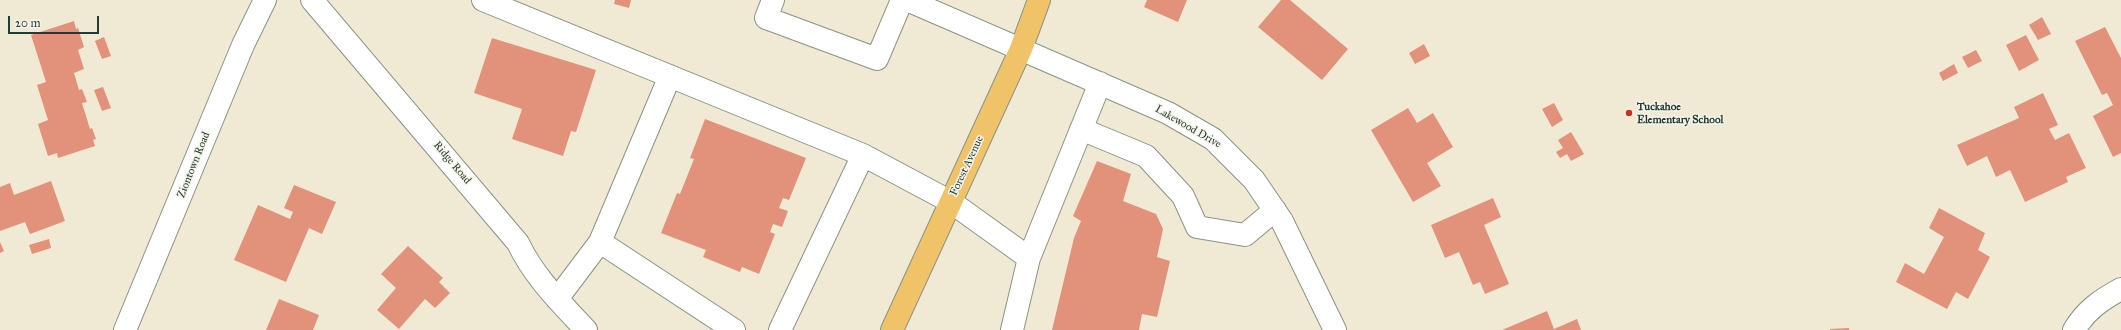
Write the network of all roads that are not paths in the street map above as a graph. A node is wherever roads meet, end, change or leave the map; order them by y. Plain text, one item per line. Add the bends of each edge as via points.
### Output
1 (265, 0) edge
2 (312, 0) edge
3 (483, 0) edge
4 (773, 0) edge
5 (902, 0) edge
6 (907, 0) edge
7 (1039, 0) edge
8 (1021, 49) junction
9 (670, 76) junction
10 (1100, 83) junction
11 (1081, 129) junction
12 (863, 155) junction
13 (951, 202) junction
14 (1275, 210) junction
15 (600, 242) junction
16 (1029, 258) junction
17 (2121, 289) edge
18 (558, 299) junction
19 (125, 330) edge
20 (586, 330) edge
21 (734, 330) edge
22 (780, 330) edge
23 (892, 330) edge
24 (1012, 330) edge
25 (1335, 330) edge
26 (2074, 330) edge

1 - 19 street, Ziontown Road via 243,45
2 - 18 street, Ridge Road via 518,243 527,261
3 - 9 street
4 - 5 street via 766,18 877,59
6 - 8 street, Lakewood Drive
7 - 8 main road, Forest Avenue
8 - 10 street, Lakewood Drive
8 - 13 main road, Forest Avenue
9 - 12 street
9 - 15 street
10 - 11 street
10 - 14 street, Lakewood Drive via 1168,113 1214,139 1254,180
11 - 14 street via 1146,156 1182,196 1197,227 1245,235
11 - 16 street
12 - 13 street
12 - 22 street
13 - 16 street
13 - 23 main road, Forest Avenue
14 - 25 street, Lakewood Drive
15 - 18 street
15 - 21 street
16 - 24 street
17 - 26 street via 2097,303 2081,318
18 - 20 street, Ridge Road

